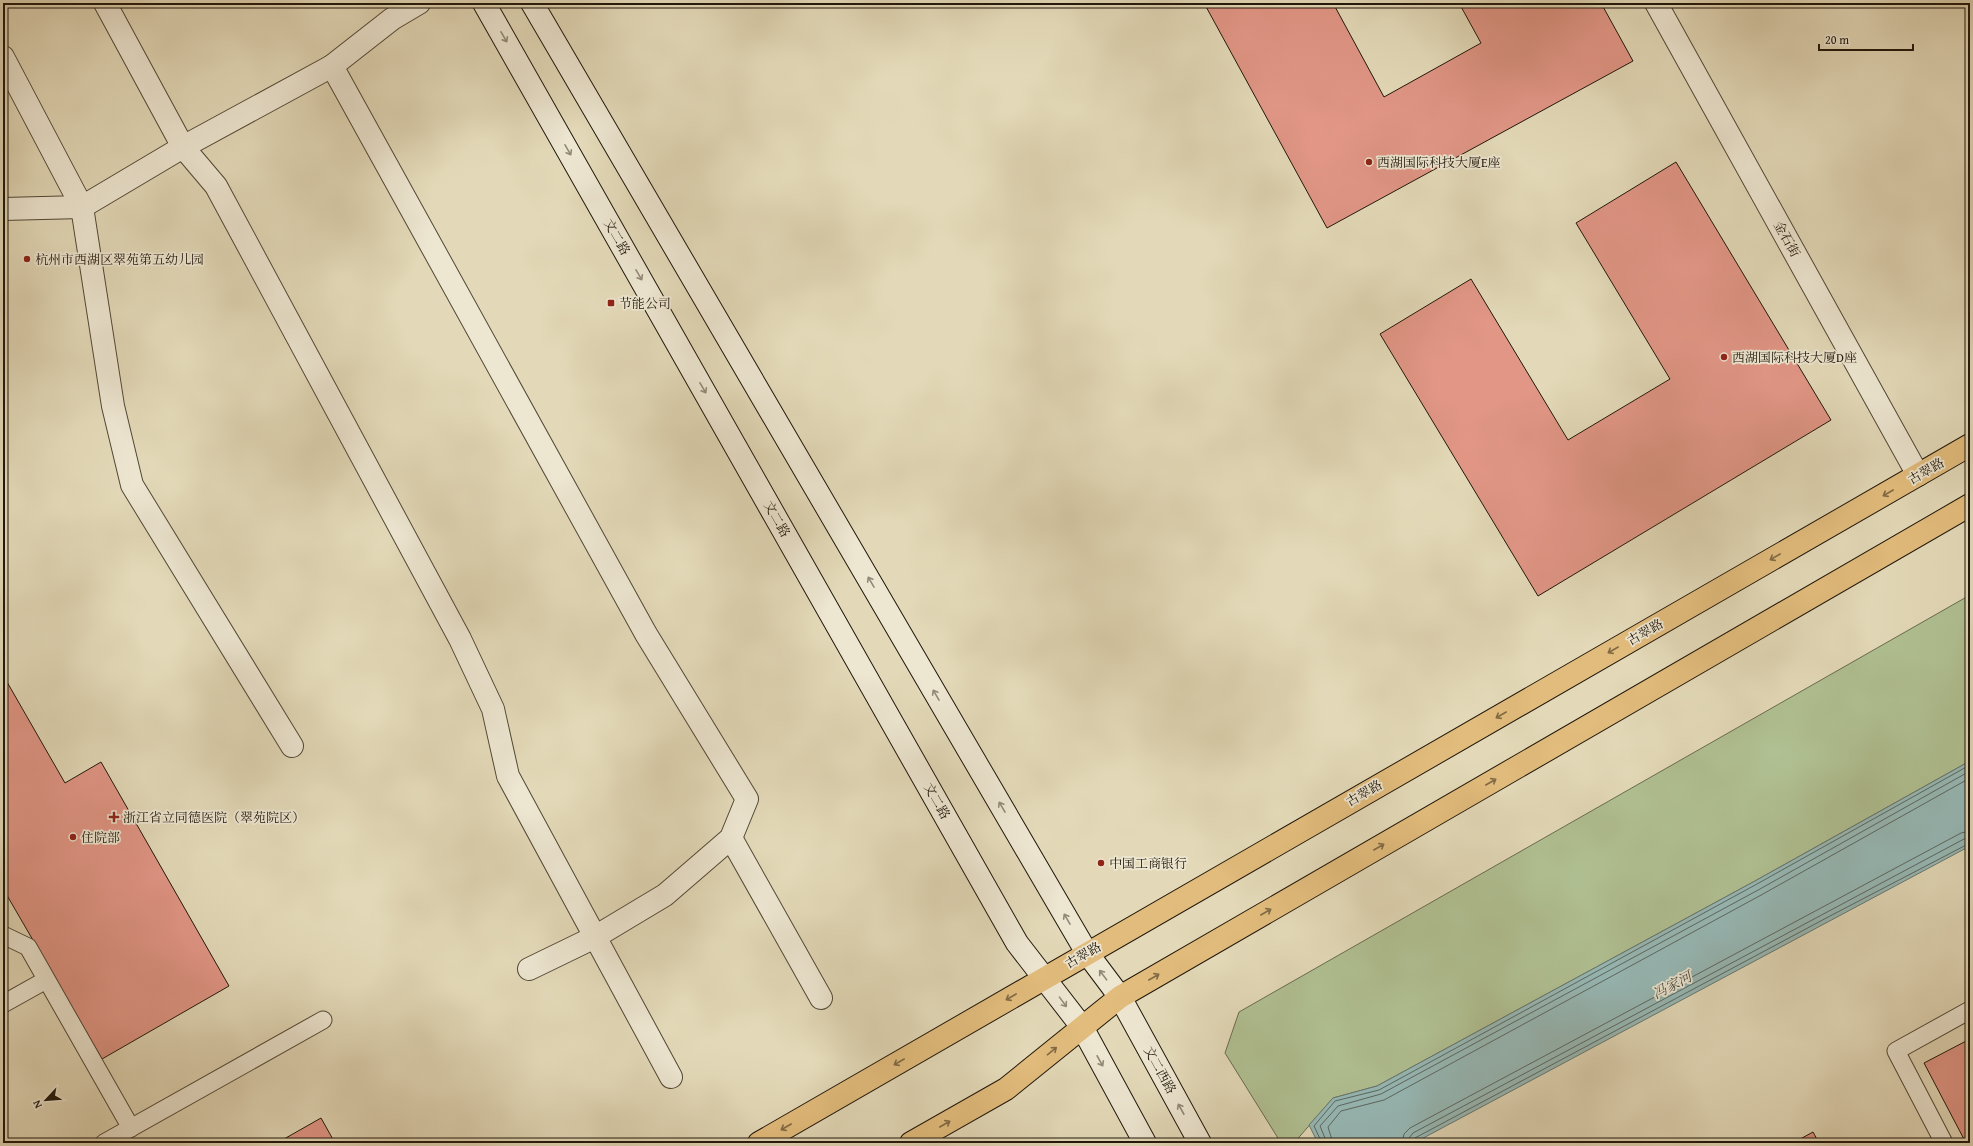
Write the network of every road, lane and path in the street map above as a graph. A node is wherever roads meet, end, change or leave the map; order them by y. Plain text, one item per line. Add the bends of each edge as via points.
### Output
1 (105, 3) edge
2 (419, 3) edge
3 (484, 3) edge
4 (532, 3) edge
5 (1656, 3) edge
6 (3, 57) edge
7 (332, 66) junction
8 (183, 146) junction
9 (82, 207) junction
10 (3, 209) edge
11 (1970, 445) edge
12 (1918, 475) junction
13 (1970, 505) edge
14 (292, 746) dead end
15 (731, 838) junction
16 (3, 935) edge
17 (595, 937) junction
18 (1087, 953) junction
19 (529, 969) dead end
20 (1045, 977) junction
21 (46, 980) junction
22 (1120, 997) junction
23 (820, 998) dead end
24 (3, 1004) edge
25 (1970, 1010) edge
26 (323, 1020) dead end
27 (1082, 1027) junction
28 (671, 1077) dead end
29 (131, 1128) junction
30 (104, 1143) edge
31 (759, 1143) edge
32 (911, 1143) edge
33 (1145, 1143) edge
34 (1200, 1143) edge
35 (1944, 1143) edge

1 - 8 street
2 - 7 street via 392,19
3 -> 20 street, 文二路 via 1017,942
18 -> 4 street
5 - 12 street, 金石街
6 - 9 street
7 - 8 street
7 - 15 street via 646,634 746,799
8 - 9 street
8 - 17 street via 216,186 460,639 493,709 508,776
9 - 10 street
9 - 14 street via 113,406 132,485
11 - 12 main road, 古翠路
12 -> 18 main road, 古翠路
22 -> 13 main road
15 - 17 street via 665,895
15 - 23 street
16 - 21 lane via 28,947
17 - 19 street
17 - 28 street
18 - 20 main road, 古翠路
22 -> 18 street
20 -> 27 street, 文二路
20 -> 31 main road, 古翠路
21 - 24 lane
21 - 29 lane
22 - 27 main road
34 -> 22 street, 文二西路
25 - 35 lane via 1896,1051
26 - 29 lane
32 -> 27 main road via 1006,1089
27 -> 33 street
29 - 30 lane

